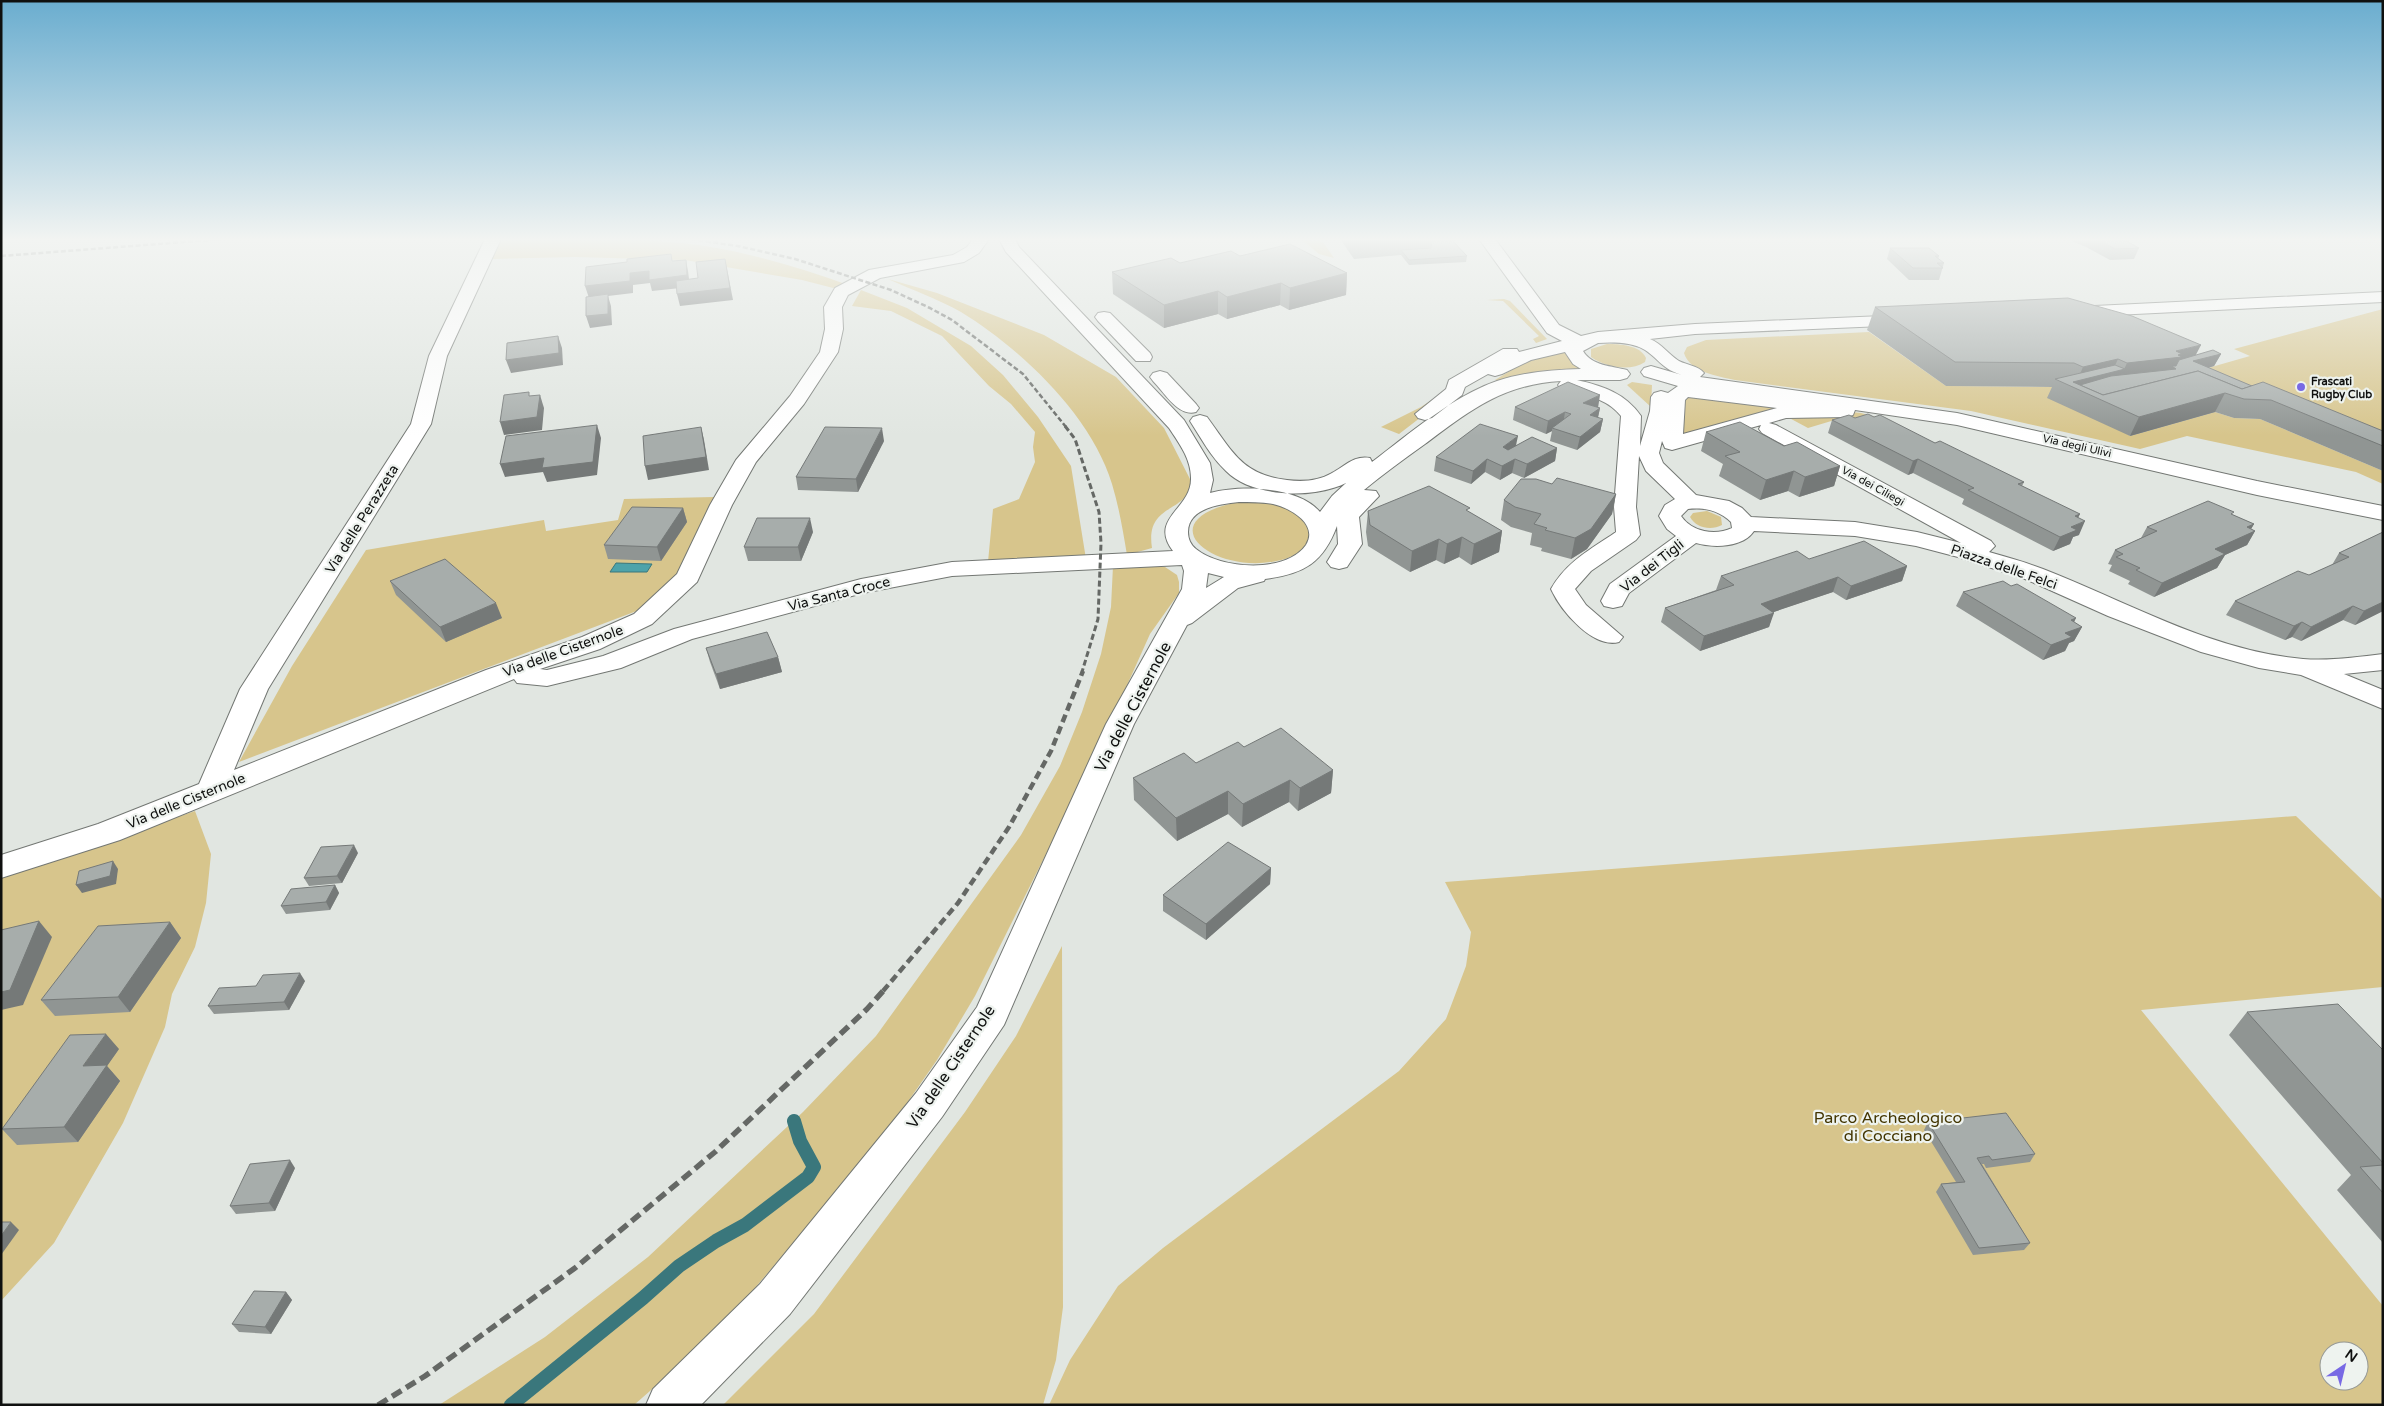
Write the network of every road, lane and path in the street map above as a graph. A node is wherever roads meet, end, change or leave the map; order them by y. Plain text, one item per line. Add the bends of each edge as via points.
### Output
1 (462, 305) edge
2 (834, 305) edge
3 (1065, 305) edge
4 (1091, 305) edge
5 (1536, 305) edge
6 (2227, 305) edge
7 (2055, 313) edge
8 (1925, 319) edge
9 (1726, 329) junction
10 (1618, 337) junction
11 (1579, 344) junction
12 (1510, 353) dead end
13 (1143, 357) dead end
14 (1656, 364) junction
15 (1620, 374) junction
16 (1559, 375) junction
17 (1160, 376) dead end
18 (1846, 411) joint
19 (1439, 423) junction
20 (1769, 429) dead end
21 (1650, 442) junction
22 (1194, 452) junction
23 (1366, 477) junction
24 (1268, 497) junction
25 (1690, 502) junction
26 (1190, 509) junction
27 (2383, 513) edge
28 (1744, 524) junction
29 (1695, 536) junction
30 (1321, 540) junction
31 (1191, 557) junction
32 (1339, 562) dead end
33 (1284, 564) junction
34 (2034, 574) junction
35 (1613, 601) dead end
36 (1178, 622) junction
37 (1610, 637) dead end
38 (2383, 662) edge
39 (2304, 667) junction
40 (495, 676) junction
41 (2383, 700) edge
42 (211, 790) junction
43 (1, 867) edge
44 (669, 1405) edge

1 - 42 street, Via delle Perazzeta via 438,356 420,424 254,689
2 - 40 street, Via delle Cisternole via 829,352 797,400 747,460 721,505 688,577 643,619 592,643
3 - 22 street via 1177,424
4 - 13 street
5 - 11 street via 1554,329
6 - 7 street
8 - 9 street
9 - 10 street
9 - 14 street via 1699,332 1678,339
10 - 11 street via 1601,337
10 - 14 street, Via degli Ulivi via 1643,343
11 - 15 street via 1574,350 1576,357 1593,368
11 - 19 street via 1533,353 1487,374
12 - 17 street via 1456,384 1455,391 1360,465 1316,488 1289,487 1249,478 1236,469
14 - 15 street
14 - 21 street via 1661,386 1660,411
14 - 27 street, Via degli Ulivi via 1672,380 1957,419 2256,488
15 - 16 street
16 - 19 street via 1517,381 1494,390
16 - 21 street via 1593,383 1621,395 1642,418
18 - 18 street via 1684,392 1675,398 1672,444 1785,412
19 - 23 street
20 - 34 street, Via dei Ciliegi
21 - 25 street via 1648,453 1654,466
22 - 24 street via 1225,480
22 - 26 street via 1201,473 1201,488
23 - 24 street via 1329,492
23 - 30 street via 1338,502 1327,518
24 - 26 street via 1223,497
24 - 30 street via 1296,505 1312,516 1320,526
25 - 28 street via 1719,505 1740,517
25 - 29 street via 1679,504 1672,509 1670,516 1673,523
26 - 31 street via 1177,524 1176,540
28 - 29 street via 1743,531 1724,539
28 - 34 street, Piazza delle Felci via 1855,529 1917,539
29 - 35 street, Via dei Tigli via 1619,589
30 - 33 street via 1315,551 1296,564
31 - 33 street via 1206,565 1251,573
31 - 36 street, Via delle Cisternole via 1196,571 1194,589
31 - 40 street, Via Santa Croce via 952,569 861,586 683,634 612,662 546,678
32 - 37 street via 1350,544 1347,515 1353,508 1509,394 1537,384 1557,383 1598,391 1625,407 1631,416 1625,507 1628,535 1575,572 1563,589 1576,610
33 - 36 street, Via delle Cisternole via 1229,583
34 - 39 street, Piazza delle Felci via 2117,612 2210,646 2259,660
36 - 44 street, Via delle Cisternole via 1120,724 991,1014 929,1105 775,1299
38 - 39 street
39 - 41 street
40 - 42 street, Via delle Cisternole
42 - 43 street, Via delle Cisternole via 109,832

